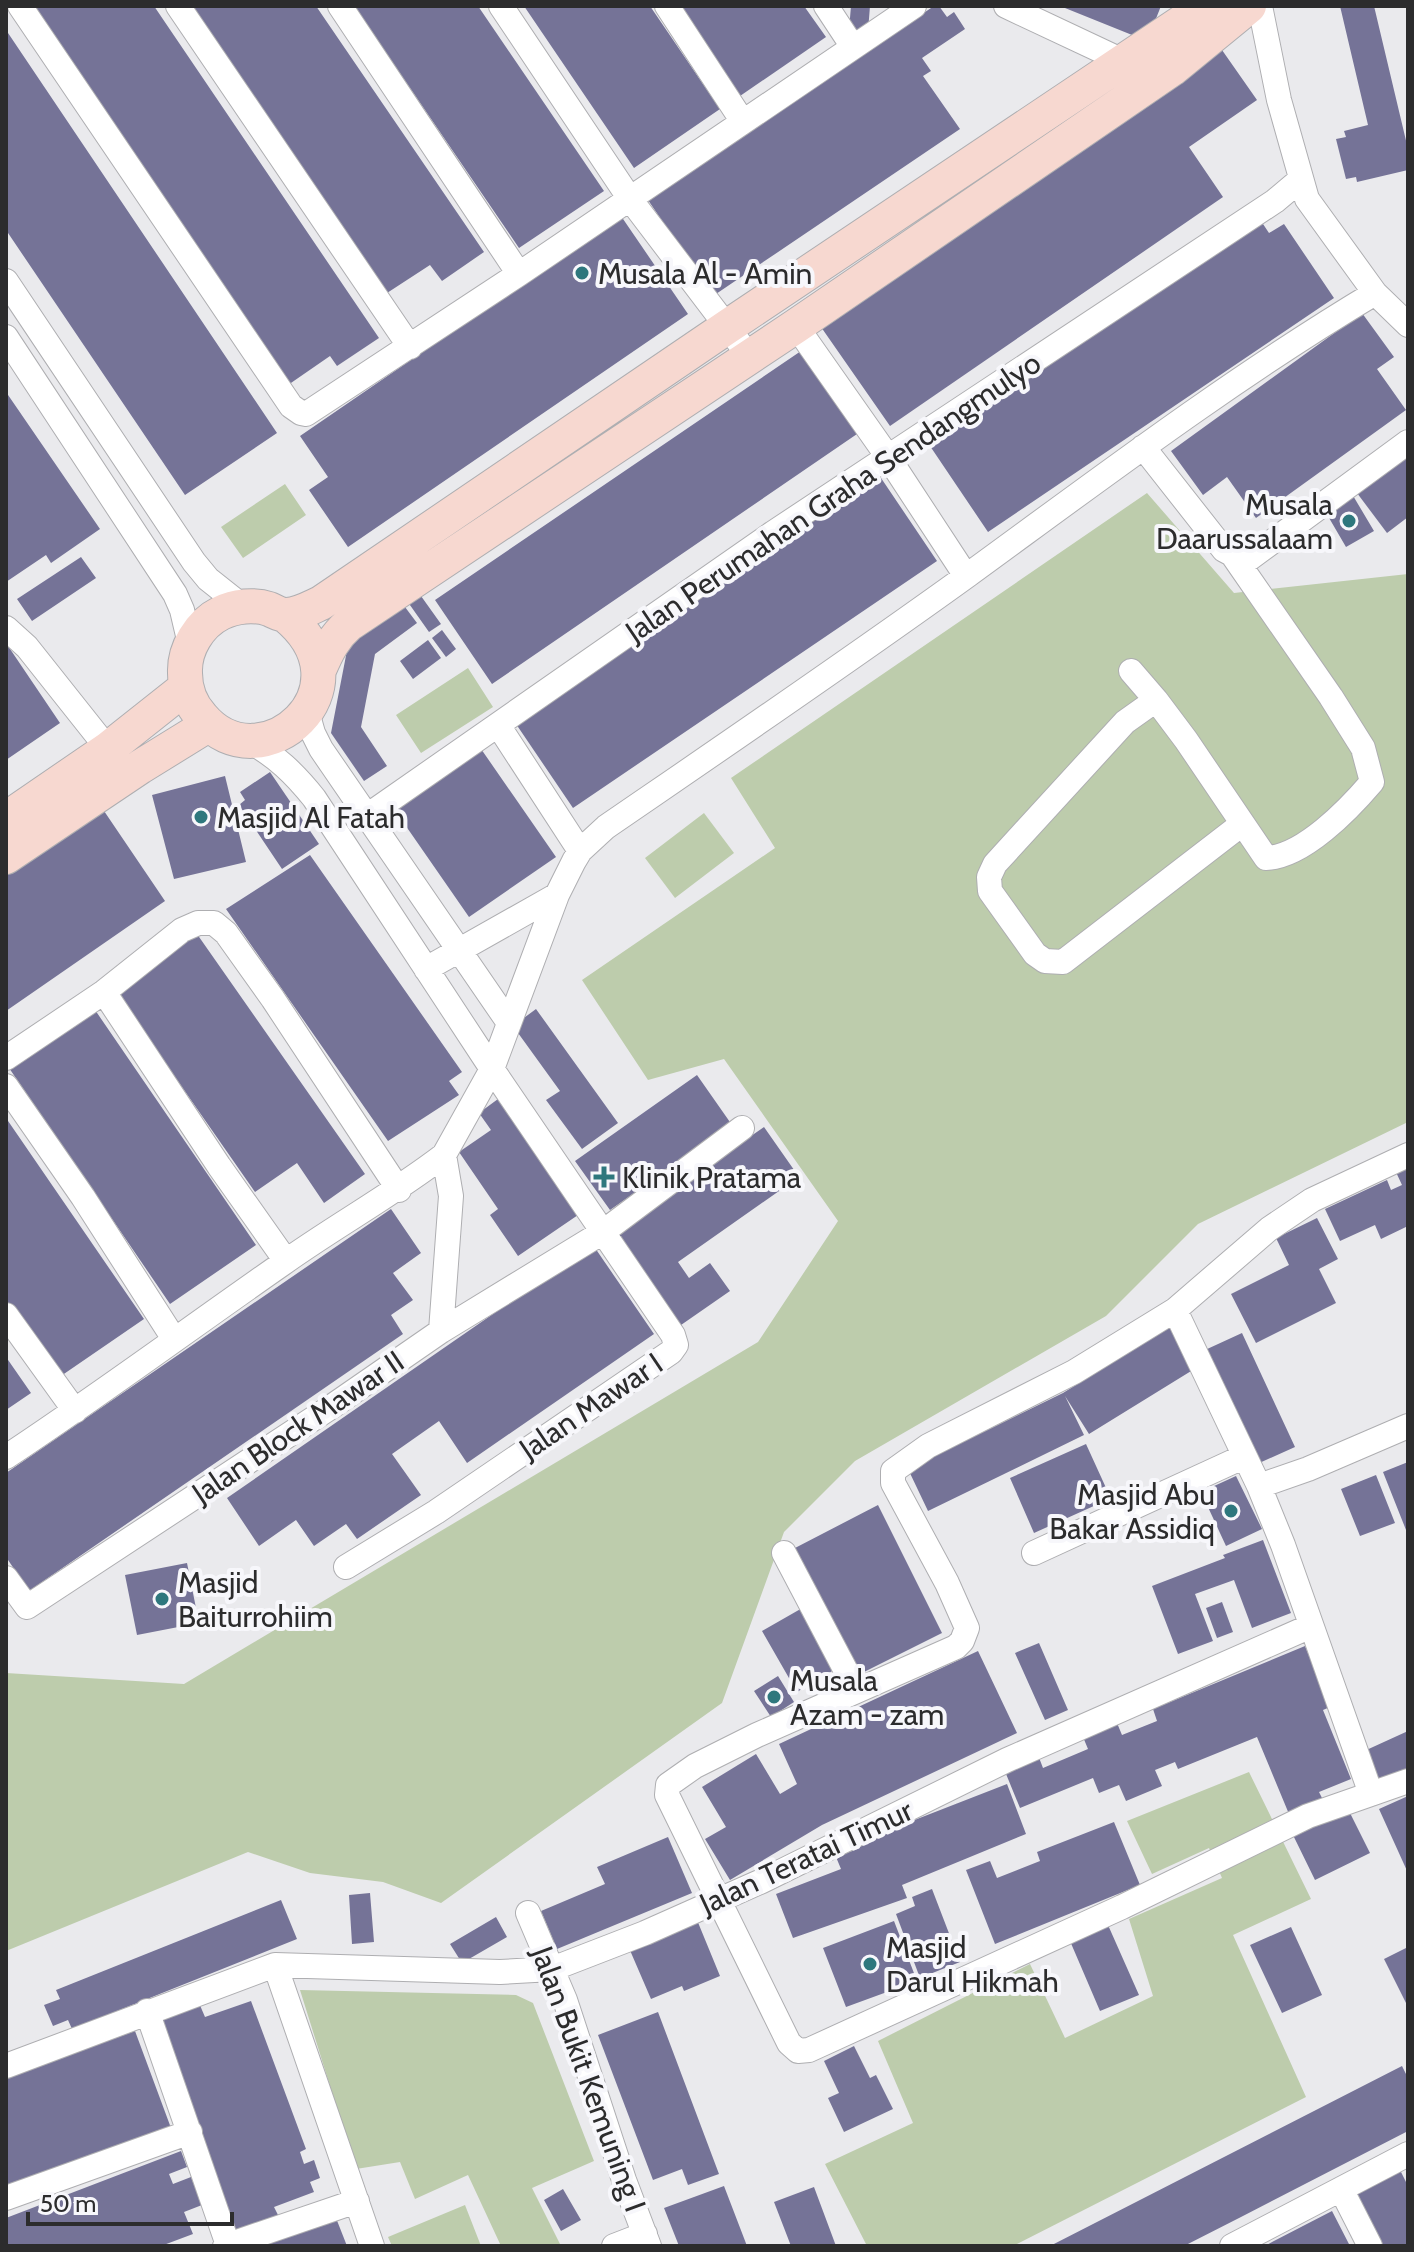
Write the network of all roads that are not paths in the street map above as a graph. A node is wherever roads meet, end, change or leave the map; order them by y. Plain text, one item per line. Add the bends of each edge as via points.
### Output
1 (20, 6) edge
2 (178, 6) edge
3 (340, 6) edge
4 (501, 6) edge
5 (667, 6) edge
6 (826, 6) edge
7 (914, 6) edge
8 (1006, 6) edge
9 (1206, 6) edge
10 (1249, 6) edge
11 (1260, 6) edge
12 (853, 47) junction
13 (1123, 61) junction
14 (1061, 103) junction
15 (743, 122) junction
16 (1081, 130) junction
17 (1300, 180) junction
18 (630, 199) junction
19 (519, 274) junction
20 (6, 281) edge
21 (1375, 293) junction
22 (1408, 325) edge
23 (796, 326) junction
24 (727, 327) junction
25 (6, 337) edge
26 (410, 347) junction
27 (750, 357) junction
28 (1408, 442) edge
29 (1143, 447) junction
30 (888, 457) junction
31 (1234, 557) junction
32 (966, 576) junction
33 (242, 606) junction
34 (285, 615) junction
35 (6, 628) edge
36 (190, 644) junction
37 (319, 670) junction
38 (1131, 671) dead end
39 (185, 688) junction
40 (1156, 700) junction
41 (307, 712) junction
42 (208, 725) junction
43 (498, 725) junction
44 (249, 741) junction
45 (108, 749) junction
46 (367, 816) junction
47 (6, 819) edge
48 (1242, 824) junction
49 (580, 851) junction
50 (6, 857) edge
51 (557, 895) junction
52 (459, 950) junction
53 (426, 969) junction
54 (104, 992) junction
55 (509, 1023) junction
56 (6, 1058) edge
57 (492, 1069) junction
58 (6, 1086) edge
59 (742, 1128) dead end
60 (444, 1155) junction
61 (1408, 1155) edge
62 (399, 1190) junction
63 (603, 1232) junction
64 (286, 1261) junction
65 (1175, 1310) junction
66 (6, 1315) edge
67 (441, 1331) junction
68 (174, 1339) junction
69 (75, 1411) junction
70 (1408, 1426) edge
71 (6, 1457) edge
72 (1243, 1457) junction
73 (1259, 1486) junction
74 (784, 1553) dead end
75 (1034, 1553) dead end
76 (346, 1567) dead end
77 (6, 1578) edge
78 (1311, 1626) junction
79 (856, 1690) junction
80 (1408, 1781) edge
81 (1371, 1794) junction
82 (719, 1898) junction
83 (528, 1913) dead end
84 (275, 1965) junction
85 (552, 1969) junction
86 (147, 2011) junction
87 (6, 2066) edge
88 (190, 2132) junction
89 (1408, 2154) edge
90 (1341, 2189) junction
91 (6, 2198) edge
92 (357, 2201) junction
93 (647, 2240) edge
94 (226, 2246) edge
95 (372, 2246) edge
96 (614, 2246) edge
97 (1232, 2246) edge
98 (1370, 2246) edge

1 - 26 street via 295,410 313,411
2 - 26 street
3 - 19 street
4 - 18 street
5 - 15 street
6 - 12 street
7 - 12 street
8 - 13 street
9 - 13 main road
10 - 16 main road via 1172,69
11 - 17 street
12 - 15 street
13 - 14 main road
14 - 16 main road
14 - 24 main road
15 - 18 street
16 - 23 main road
17 - 21 street via 1320,219
17 - 30 street, Jalan Perumahan Graha Sendangmulyo
18 - 19 street
18 - 24 street
19 - 26 street
20 - 33 street via 194,562
21 - 22 street
21 - 29 street
23 - 27 main road
23 - 30 street
24 - 27 street
24 - 34 main road via 321,603
25 - 36 street via 175,594
27 - 37 main road via 349,624 337,634
28 - 31 street via 1250,558
29 - 31 street
29 - 32 street
30 - 32 street
30 - 43 street, Jalan Perumahan Graha Sendangmulyo
31 - 48 street via 1363,748 1372,782 1329,826 1281,857 1266,858
32 - 49 street via 606,827
33 - 34 main road
33 - 36 main road via 203,626
34 - 37 main road via 314,648
35 - 45 street
36 - 39 main road
37 - 41 main road
38 - 40 street
39 - 42 main road
39 - 45 main road
40 - 48 street
40 - 48 street via 1125,722 995,864 990,891 1035,954 1063,962
41 - 44 main road via 292,728
41 - 46 street via 321,749
42 - 44 main road
42 - 50 main road
43 - 46 street, Jalan Perumahan Graha Sendangmulyo
43 - 49 street
44 - 53 street via 292,770 314,798
45 - 47 main road
46 - 52 street
49 - 51 street
51 - 52 street
51 - 55 street
52 - 53 street
52 - 55 street
53 - 57 street
54 - 56 street
54 - 62 street via 182,930 198,923 220,926
54 - 64 street
55 - 57 street
57 - 60 street
57 - 63 street, Jalan Mawar I
58 - 68 street
59 - 63 street, Jalan Block Mawar II
60 - 62 street
60 - 67 street via 451,1196
61 - 65 street via 1312,1200 1269,1229
62 - 64 street
63 - 67 street, Jalan Block Mawar II
63 - 76 street, Jalan Mawar I via 673,1335 676,1345 671,1352
64 - 68 street
65 - 72 street
65 - 79 street via 1074,1372 896,1467 893,1483 947,1583 966,1634 956,1647
66 - 69 street
67 - 77 street, Jalan Block Mawar II via 27,1607
68 - 69 street
69 - 71 street
70 - 73 street
72 - 73 street
72 - 75 street
73 - 78 street
74 - 79 street
78 - 81 street
78 - 82 street, Jalan Teratai Timur via 1007,1760
79 - 82 street via 719,1753 668,1785 667,1795
80 - 81 street
81 - 82 street via 1308,1816 1122,1907 803,2051 789,2043
82 - 85 street, Jalan Teratai Timur
83 - 85 street, Jalan Bukit Kemuning I
84 - 85 street, Jalan Teratai Timur
84 - 86 street
84 - 92 street
85 - 93 street, Jalan Bukit Kemuning I
86 - 87 street
86 - 88 street
88 - 91 street
88 - 94 street
89 - 90 street
90 - 97 street
90 - 98 street
92 - 94 street
92 - 95 street
93 - 96 street

